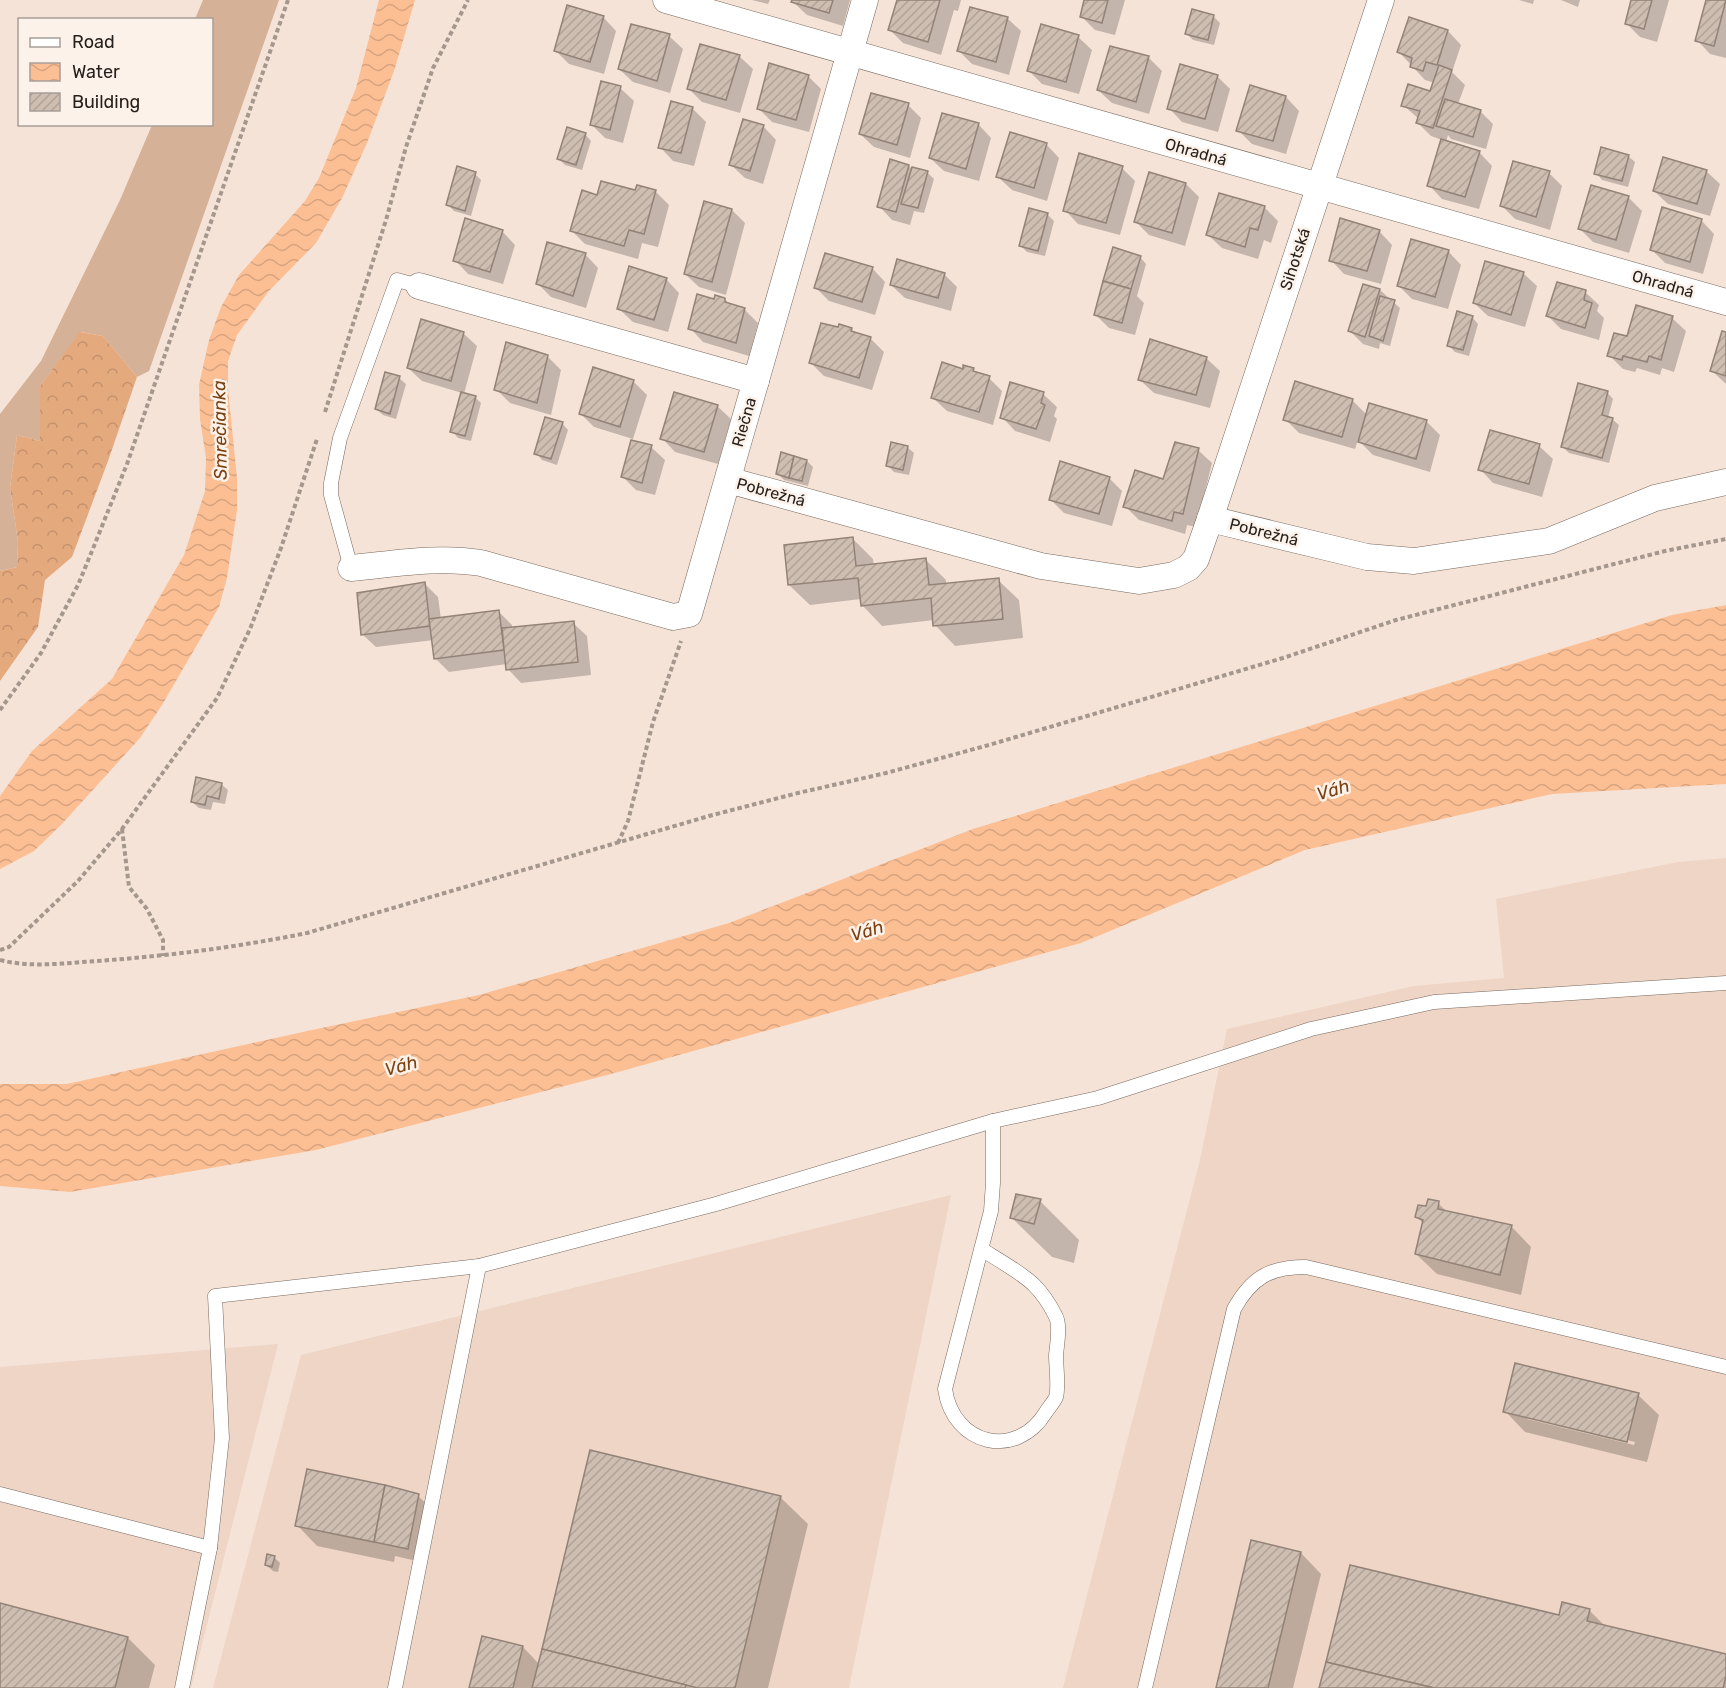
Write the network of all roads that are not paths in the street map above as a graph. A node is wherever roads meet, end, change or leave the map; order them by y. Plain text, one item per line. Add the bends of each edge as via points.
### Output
1 (666, 0) edge
2 (865, 0) edge
3 (1381, 0) edge
4 (850, 54) junction
5 (1319, 185) junction
6 (419, 286) joint
7 (1726, 302) edge
8 (756, 381) junction
9 (728, 480) junction
10 (1726, 482) edge
11 (1210, 519) junction
12 (351, 568) joint
13 (1726, 983) edge
14 (993, 1121) junction
15 (981, 1249) junction
16 (479, 1266) junction
17 (1726, 1367) edge
18 (0, 1494) edge
19 (210, 1548) junction
20 (182, 1688) edge
21 (395, 1688) edge
22 (1145, 1688) edge

1 - 4 street, Ohradná
2 - 4 street, Riečna
3 - 5 street, Sihotská
4 - 5 street, Ohradná
4 - 8 street, Riečna
5 - 7 street, Ohradná
5 - 11 street, Sihotská
6 - 8 street
6 - 12 lane via 397,280 340,438 331,495
8 - 9 street, Riečna
9 - 11 street, Pobrežná via 1041,566 1139,581 1174,575 1188,568 1196,559
9 - 12 street, Riečna via 689,615 673,617 461,560
10 - 11 street, Pobrežná via 1655,498 1549,541 1414,561 1367,557
13 - 14 lane via 1434,1002 1311,1029 1098,1098
14 - 15 lane via 991,1211
14 - 16 lane via 717,1204
15 - 15 lane via 1034,1285 1057,1318 1056,1396 1033,1429 1009,1441 996,1442 970,1433 955,1418 946,1398 945,1389
16 - 19 lane via 215,1296 222,1438
16 - 21 lane
17 - 22 lane via 1306,1267 1270,1272 1242,1294 1234,1309
18 - 19 lane
19 - 20 lane

